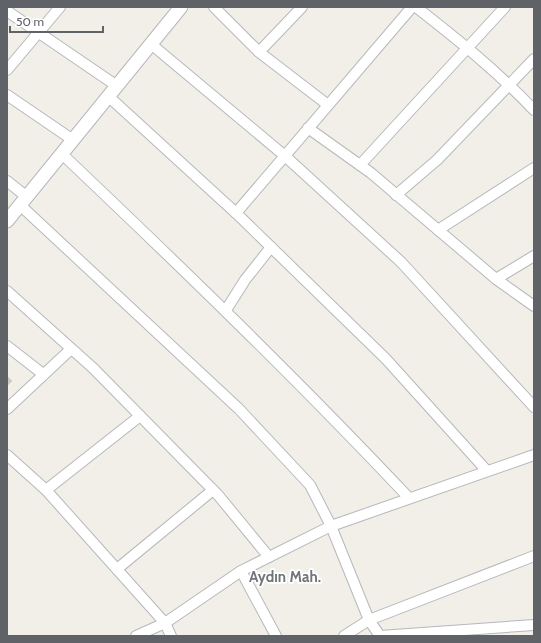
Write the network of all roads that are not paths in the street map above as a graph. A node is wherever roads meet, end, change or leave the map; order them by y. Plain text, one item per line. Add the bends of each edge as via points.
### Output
1 (60, 7) edge
2 (181, 7) edge
3 (214, 7) edge
4 (302, 7) edge
5 (412, 7) edge
6 (416, 7) edge
7 (505, 7) edge
8 (7, 11) edge
9 (38, 32) junction
10 (151, 44) junction
11 (468, 47) junction
12 (259, 52) junction
13 (534, 59) edge
14 (7, 70) edge
15 (510, 84) junction
16 (117, 86) junction
17 (7, 95) edge
18 (108, 96) junction
19 (328, 105) junction
20 (534, 110) edge
21 (308, 128) junction
22 (73, 140) junction
23 (62, 154) junction
24 (285, 156) junction
25 (360, 165) junction
26 (534, 168) edge
27 (7, 182) edge
28 (396, 194) junction
29 (23, 201) junction
30 (236, 213) junction
31 (7, 221) edge
32 (438, 230) junction
33 (271, 247) junction
34 (534, 256) edge
35 (496, 280) junction
36 (7, 291) edge
37 (534, 306) edge
38 (226, 310) junction
39 (7, 346) edge
40 (71, 349) junction
41 (43, 374) junction
42 (534, 407) edge
43 (7, 409) edge
44 (140, 416) junction
45 (534, 454) edge
46 (7, 455) edge
47 (486, 471) junction
48 (46, 490) junction
49 (213, 490) junction
50 (410, 498) junction
51 (332, 526) junction
52 (534, 556) edge
53 (269, 557) junction
54 (117, 569) junction
55 (242, 571) junction
56 (368, 620) junction
57 (165, 623) junction
58 (534, 625) edge
59 (136, 636) edge
60 (171, 636) edge
61 (276, 636) edge
62 (344, 636) edge

1 - 9 street
2 - 10 street
3 - 12 street
4 - 12 street
5 - 19 street
6 - 11 street
7 - 11 street
8 - 9 street
9 - 14 street
9 - 16 street
10 - 16 street
10 - 24 street
11 - 15 street
11 - 25 street
12 - 19 street
13 - 15 street
15 - 20 street
15 - 28 street via 437,160
16 - 18 street
17 - 22 street
18 - 22 street
18 - 30 street
19 - 21 street
21 - 24 street
21 - 25 street
22 - 23 street
23 - 29 street
23 - 38 street
24 - 30 street
24 - 42 street via 401,262
25 - 28 street
26 - 32 street
27 - 29 street
28 - 32 street
29 - 31 street
29 - 51 street via 239,409 310,485
30 - 33 street
32 - 35 street
33 - 38 street
33 - 47 street via 386,359
34 - 35 street
35 - 37 street
36 - 40 street
38 - 50 street
39 - 41 street
40 - 41 street
40 - 44 street
41 - 43 street
44 - 48 street
44 - 49 street
45 - 47 street
46 - 48 street
47 - 50 street
48 - 54 street
49 - 53 street
49 - 54 street
50 - 51 street
51 - 53 street
51 - 56 street
52 - 56 street
53 - 55 street
54 - 57 street
55 - 57 street
55 - 61 street
56 - 58 street via 380,636
56 - 62 street
57 - 59 street
57 - 60 street

